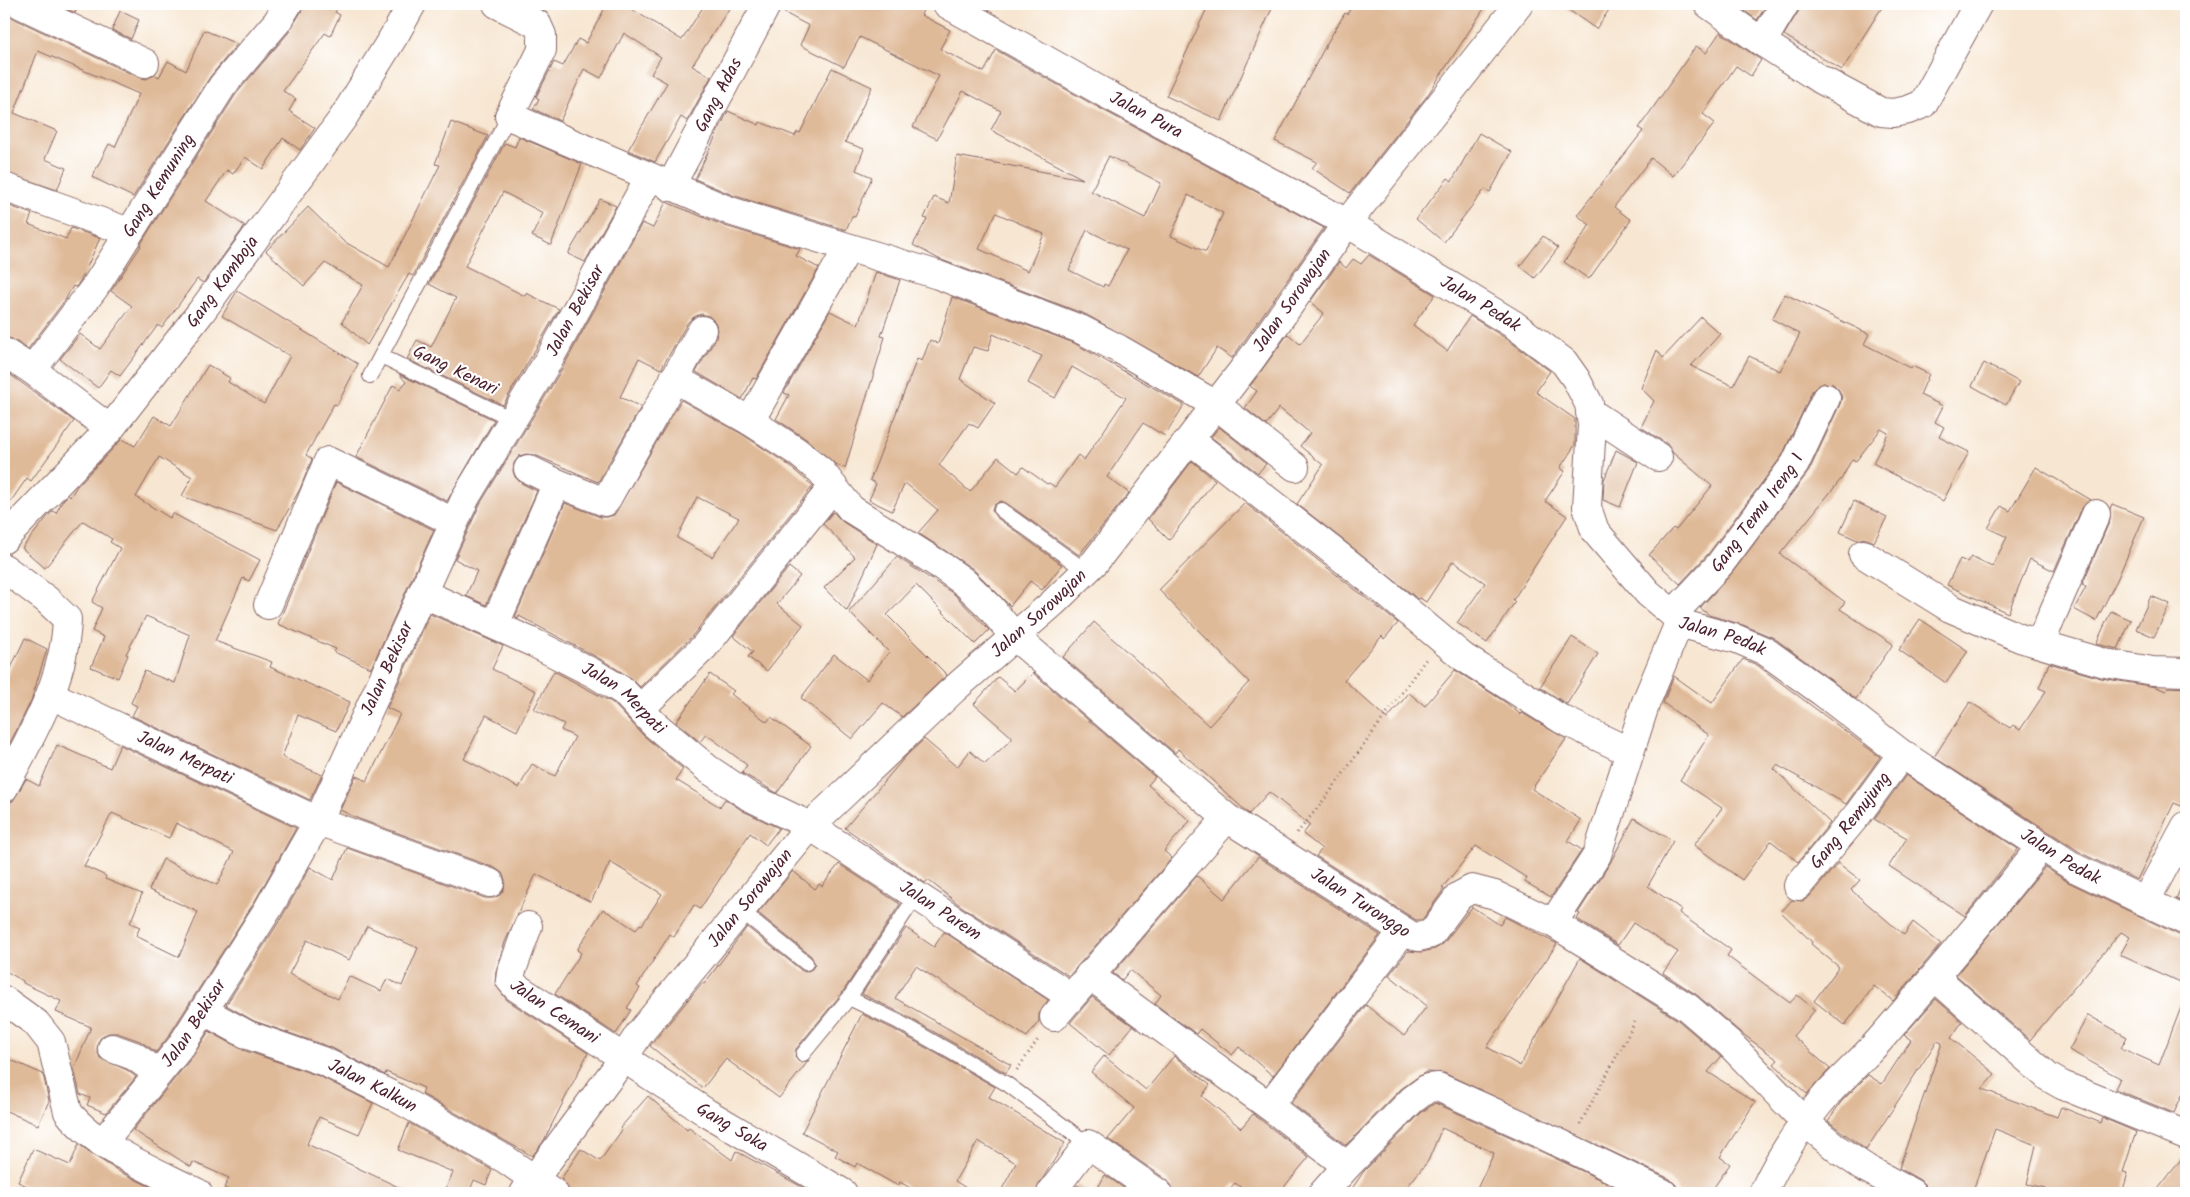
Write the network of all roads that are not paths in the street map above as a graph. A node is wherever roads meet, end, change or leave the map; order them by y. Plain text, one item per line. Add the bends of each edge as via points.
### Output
1 (20, 4) edge
2 (288, 4) edge
3 (412, 4) edge
4 (497, 4) edge
5 (767, 4) edge
6 (947, 4) edge
7 (1519, 4) edge
8 (1785, 4) edge
9 (1978, 4) edge
10 (1711, 5) edge
11 (1762, 42) junction
12 (146, 63) dead end
13 (510, 116) junction
14 (660, 183) junction
15 (4, 187) edge
16 (1347, 223) junction
17 (129, 232) junction
18 (848, 248) junction
19 (702, 330) dead end
20 (4, 352) edge
21 (381, 356) junction
22 (32, 370) junction
23 (370, 376) dead end
24 (674, 378) junction
25 (1826, 398) dead end
26 (1216, 405) junction
27 (1590, 412) junction
28 (512, 419) junction
29 (750, 422) junction
30 (110, 429) junction
31 (1190, 440) junction
32 (1658, 457) dead end
33 (1295, 467) dead end
34 (528, 469) dead end
35 (557, 484) junction
36 (833, 487) junction
37 (1001, 510) dead end
38 (2096, 514) dead end
39 (454, 522) junction
40 (4, 539) edge
41 (1863, 554) dead end
42 (4, 568) edge
43 (1086, 571) junction
44 (422, 592) junction
45 (268, 605) dead end
46 (1676, 619) junction
47 (495, 624) junction
48 (1014, 636) junction
49 (2040, 643) junction
50 (2186, 672) edge
51 (51, 694) junction
52 (641, 708) junction
53 (1630, 752) junction
54 (1902, 754) junction
55 (4, 788) edge
56 (1227, 818) junction
57 (318, 821) junction
58 (810, 826) junction
59 (2186, 826) edge
60 (2041, 846) junction
61 (490, 883) dead end
62 (1798, 886) dead end
63 (916, 896) junction
64 (2145, 902) junction
65 (740, 910) junction
66 (2186, 921) edge
67 (1553, 923) junction
68 (528, 926) dead end
69 (1403, 931) junction
70 (806, 962) dead end
71 (1089, 975) junction
72 (1935, 977) junction
73 (849, 998) junction
74 (4, 1000) edge
75 (204, 1011) junction
76 (112, 1048) dead end
77 (803, 1054) dead end
78 (623, 1059) junction
79 (158, 1073) junction
80 (1268, 1106) junction
81 (1806, 1123) junction
82 (2186, 1135) edge
83 (102, 1143) junction
84 (1088, 1144) junction
85 (1347, 1166) junction
86 (537, 1189) edge
87 (198, 1193) edge
88 (843, 1193) edge
89 (1051, 1193) edge
90 (1158, 1193) edge
91 (1323, 1193) edge
92 (1663, 1193) edge
93 (1763, 1193) edge
94 (1912, 1193) edge

1 - 12 street
2 - 17 street, Gang Kemuning via 277,22 223,85
3 - 30 street, Gang Kamboja via 343,118 201,312
4 - 13 street via 537,24 542,35 542,50
5 - 14 street, Gang Adas
6 - 16 street, Jalan Pura via 1108,95
7 - 16 street, Jalan Sorowajan
8 - 11 street
9 - 11 street via 1924,104 1893,113 1881,112 1818,78
10 - 11 street
13 - 14 street
13 - 21 lane
14 - 18 street via 730,211
14 - 28 street, Jalan Bekisar
15 - 17 street
16 - 26 street, Jalan Sorowajan
16 - 27 street, Jalan Pedak via 1513,324 1564,362 1589,404
17 - 22 street, Gang Kemuning via 95,287
18 - 26 street via 938,275 1080,329
18 - 29 street
19 - 24 street
20 - 22 street
21 - 23 lane
21 - 28 lane, Gang Kenari
22 - 30 street
24 - 29 street, Jalan Turonggo
24 - 35 street via 609,504
25 - 46 street, Gang Temu Ireng I via 1795,464
26 - 31 street, Jalan Sorowajan
26 - 33 street
27 - 32 street
27 - 46 street, Jalan Pedak via 1587,508 1595,531 1648,593
28 - 39 street, Jalan Bekisar
29 - 36 street, Jalan Turonggo via 796,451
30 - 40 street, Gang Kamboja
31 - 43 street, Jalan Sorowajan via 1118,535
31 - 53 street via 1379,587 1463,657 1561,719
34 - 35 street
35 - 47 street
36 - 48 street, Jalan Turonggo via 851,509 964,582
36 - 52 street via 704,647
37 - 43 lane
38 - 49 street
39 - 44 street, Jalan Bekisar
39 - 45 street via 328,461
41 - 49 street via 1950,608 1989,626
42 - 51 street via 48,600 67,620 63,655
43 - 48 street, Jalan Sorowajan
44 - 47 street, Jalan Merpati
44 - 57 street, Jalan Bekisar
46 - 53 street
46 - 54 street, Jalan Pedak via 1765,651
47 - 52 street, Jalan Merpati via 595,674 623,691
48 - 56 street, Jalan Turonggo
48 - 58 street, Jalan Sorowajan
49 - 50 street via 2105,663 2153,671
51 - 55 street
51 - 57 street, Jalan Merpati
52 - 58 street, Jalan Merpati via 654,724 708,769 750,796
53 - 67 street via 1597,855
54 - 60 street, Jalan Pedak
54 - 62 street, Gang Remujung via 1858,814
56 - 69 street, Jalan Turonggo
56 - 71 street
57 - 61 street, Jalan Merpati
57 - 75 street, Jalan Bekisar
58 - 63 street, Jalan Parem
58 - 65 street, Jalan Sorowajan
59 - 64 street
60 - 64 street, Jalan Pedak via 2075,868
60 - 72 street
63 - 71 street, Jalan Parem via 1062,1006
63 - 73 lane
64 - 66 street, Jalan Pedak
65 - 70 lane
65 - 78 street, Jalan Sorowajan
67 - 69 street, Jalan Turonggo via 1496,895 1472,889 1459,896 1428,936 1418,937
67 - 81 street via 1687,1007 1730,1043
68 - 78 street, Jalan Cemani via 515,957 510,980
69 - 80 street
71 - 80 street
72 - 81 street via 1829,1093
72 - 82 street via 2048,1077
73 - 77 lane
73 - 84 lane via 1007,1084
74 - 83 street via 36,1023 51,1042 68,1112
75 - 79 street, Jalan Bekisar
75 - 86 street, Jalan Kalkun via 248,1035 325,1062 395,1097 505,1159
76 - 79 street via 134,1056
78 - 86 street, Jalan Sorowajan
78 - 88 street, Gang Soka
79 - 83 street, Jalan Bekisar
80 - 85 street
81 - 93 street via 1786,1150
81 - 94 street via 1854,1160
83 - 87 street
84 - 89 street
84 - 90 street
85 - 91 street
85 - 92 street via 1412,1100 1428,1088 1438,1087

